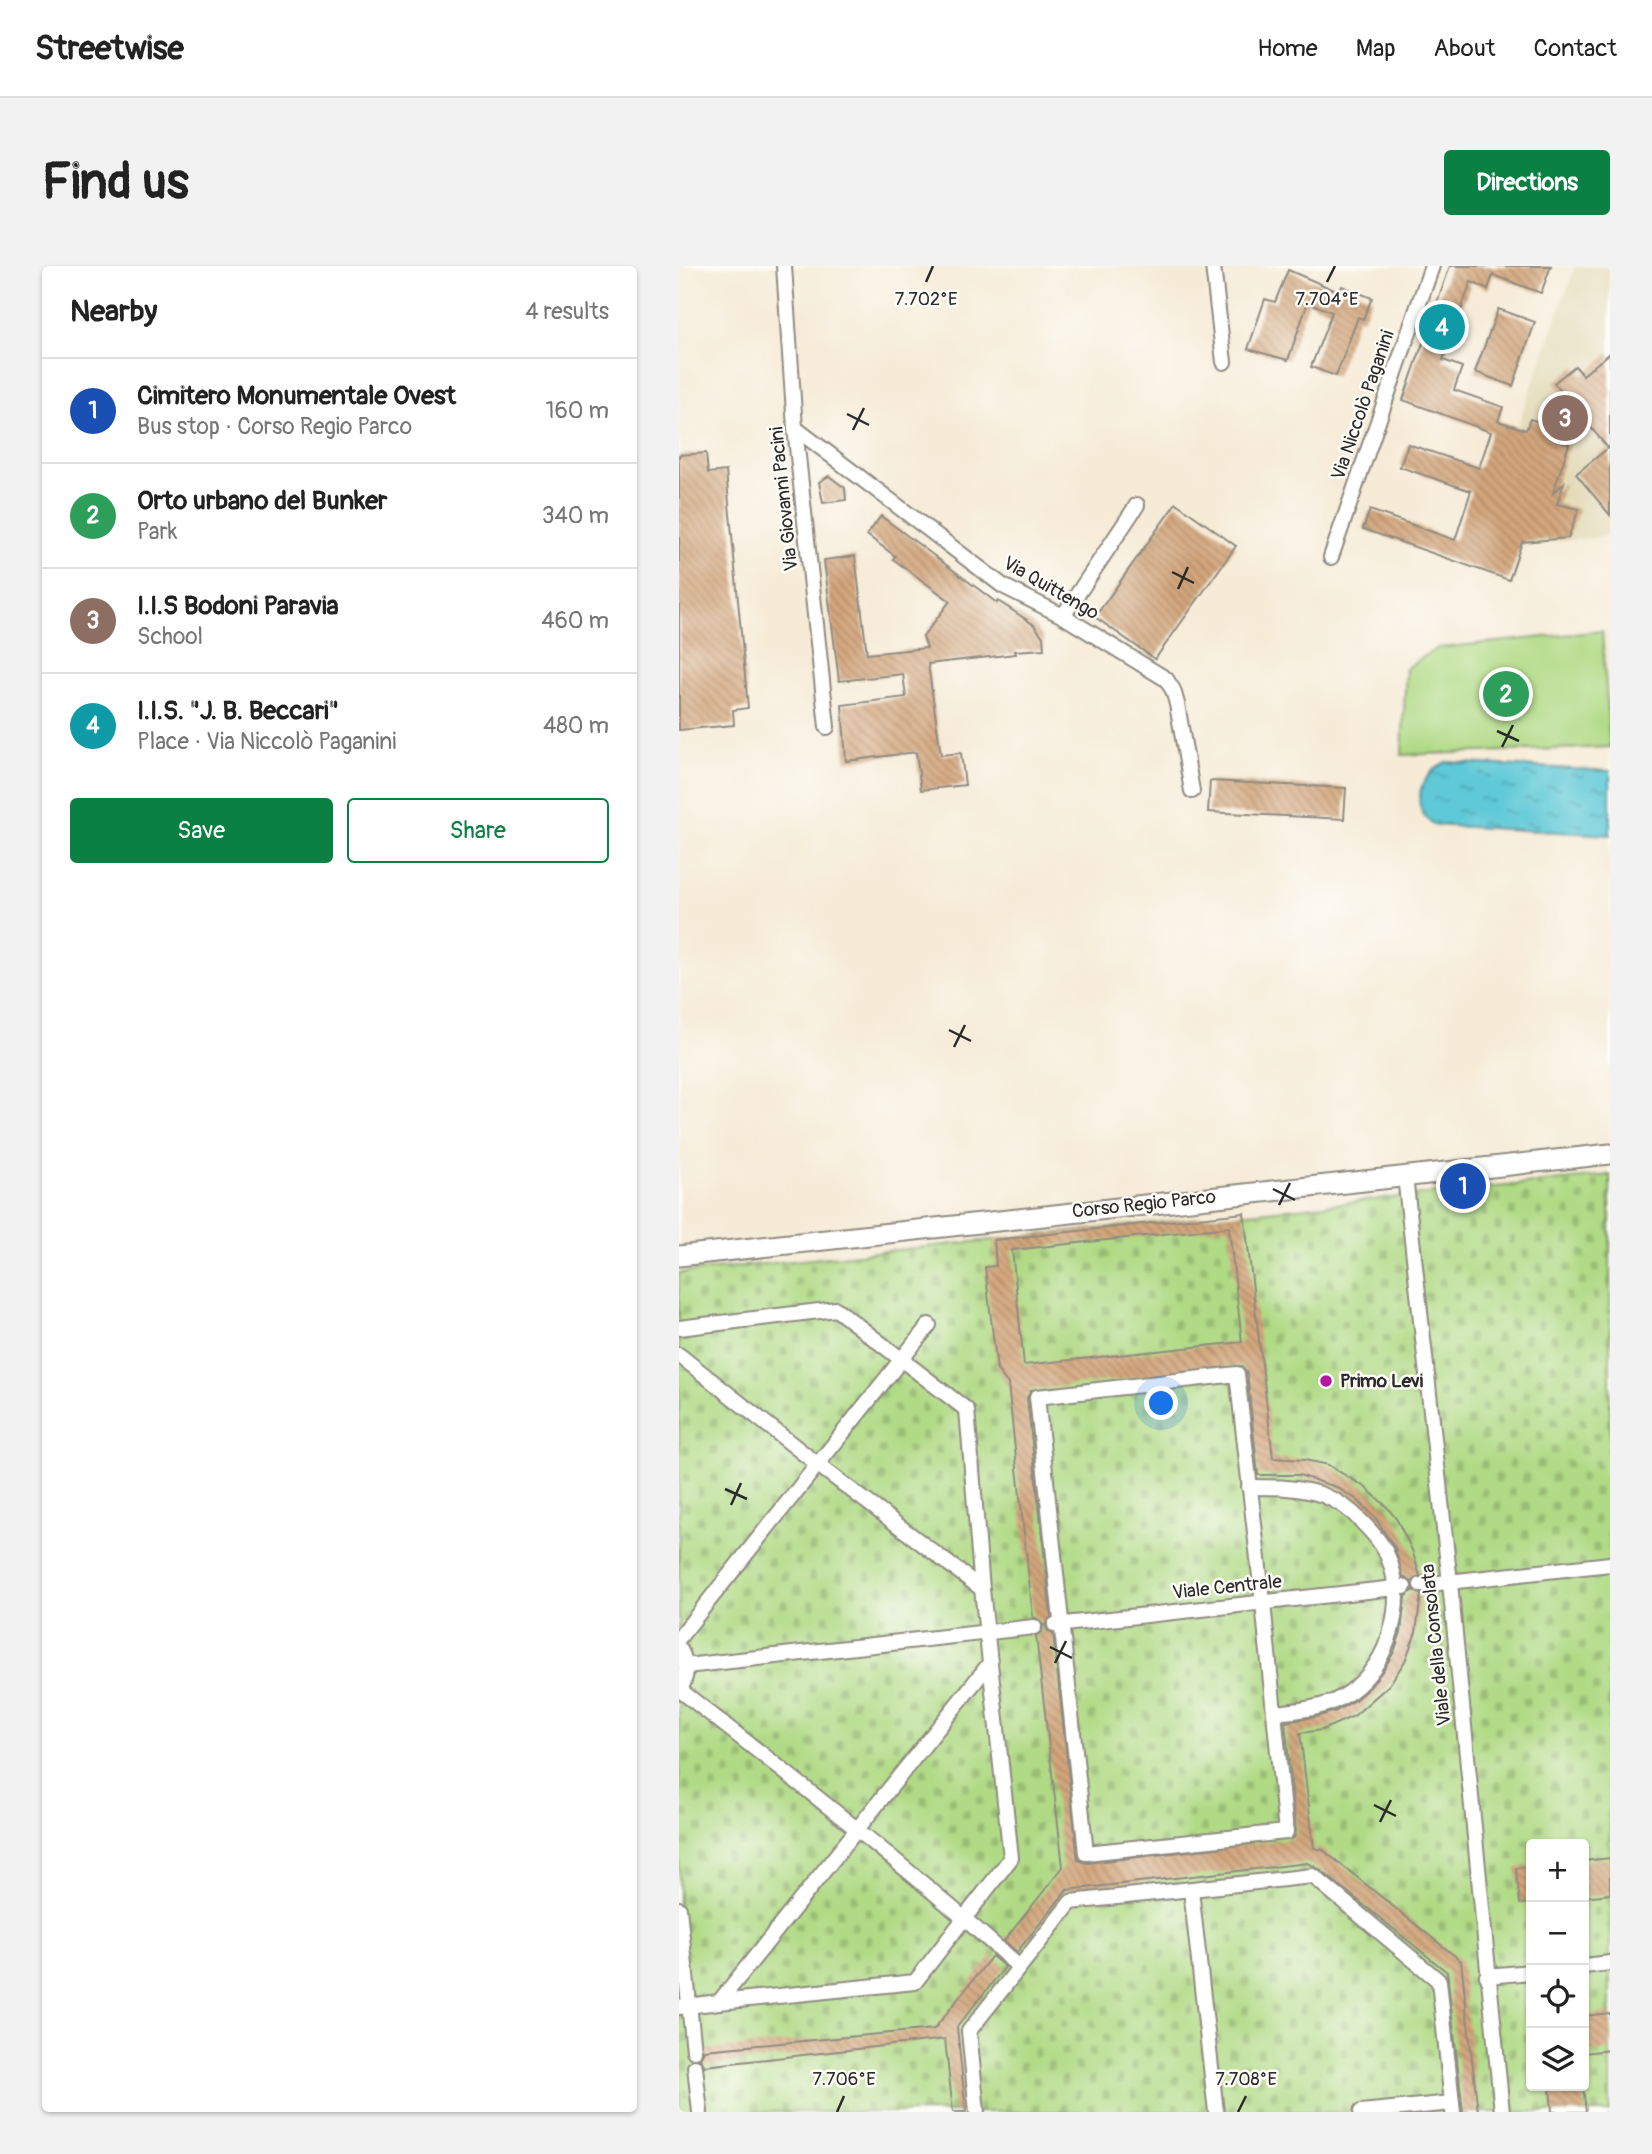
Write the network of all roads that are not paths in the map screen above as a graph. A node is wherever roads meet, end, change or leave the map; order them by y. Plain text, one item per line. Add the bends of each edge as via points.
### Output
1 (784, 266) edge
2 (1213, 266) edge
3 (1432, 266) edge
4 (1224, 362) dead end
5 (795, 428) junction
6 (1137, 505) dead end
7 (1331, 557) dead end
8 (1063, 616) junction
9 (827, 727) dead end
10 (1192, 791) dead end
11 (1610, 1154) edge
12 (1405, 1176) junction
13 (679, 1256) edge
14 (929, 1325) dead end
15 (679, 1328) edge
16 (679, 1355) edge
17 (901, 1359) junction
18 (817, 1464) junction
19 (1249, 1488) junction
20 (1610, 1564) edge
21 (1450, 1583) junction
22 (1421, 1585) dead end
23 (1400, 1587) junction
24 (982, 1589) junction
25 (1263, 1603) junction
26 (1058, 1625) junction
27 (1034, 1627) dead end
28 (987, 1631) junction
29 (679, 1637) edge
30 (679, 1648) edge
31 (990, 1663) junction
32 (686, 1666) junction
33 (679, 1691) edge
34 (1274, 1713) junction
35 (857, 1828) junction
36 (1191, 1890) junction
37 (679, 1909) edge
38 (964, 1917) junction
39 (1610, 1963) edge
40 (1589, 1965) edge
41 (1019, 1967) junction
42 (1526, 1972) edge
43 (1487, 1976) junction
44 (719, 2003) junction
45 (684, 2007) edge
46 (694, 2051) dead end
47 (695, 2067) dead end
48 (1452, 2108) edge
49 (700, 2112) edge
50 (977, 2112) edge
51 (1216, 2112) edge
52 (1361, 2112) edge
53 (1502, 2112) edge

1 - 5 street, Via Giovanni Pacini
2 - 4 street
3 - 7 street, Via Niccolò Paganini
5 - 8 street, Via Quittengo via 1003,586
5 - 9 street, Via Giovanni Pacini
6 - 8 street
8 - 10 street, Via Quittengo via 1166,679 1177,704
11 - 12 street, Corso Regio Parco
12 - 13 street, Corso Regio Parco
12 - 21 street, Viale della Consolata
14 - 17 street
15 - 17 street via 836,1309
16 - 18 street
17 - 18 street
17 - 24 street via 967,1410
18 - 24 street
18 - 29 street
19 - 23 street via 1290,1487 1325,1496 1352,1511 1388,1556
19 - 25 street
19 - 26 street via 1237,1374 1037,1397
20 - 21 street
21 - 22 street
21 - 43 street, Viale della Consolata
23 - 25 street, Viale Centrale
23 - 34 street via 1388,1643 1350,1692 1316,1709
24 - 28 street
25 - 26 street, Viale Centrale
25 - 34 street
26 - 34 street via 1086,1853 1286,1832
27 - 28 street
28 - 31 street
28 - 32 street
30 - 32 street
31 - 35 street
31 - 38 street via 1011,1858
32 - 33 street
33 - 35 street
35 - 38 street
35 - 44 street
36 - 41 street via 1071,1902
36 - 48 street via 1313,1876 1439,1981
36 - 51 street
37 - 45 street
38 - 41 street
38 - 44 street via 915,1982
39 - 40 street
41 - 50 street via 968,2031
42 - 43 street
43 - 53 street, Viale della Consolata
44 - 45 street
45 - 46 street
47 - 49 street
48 - 52 street

